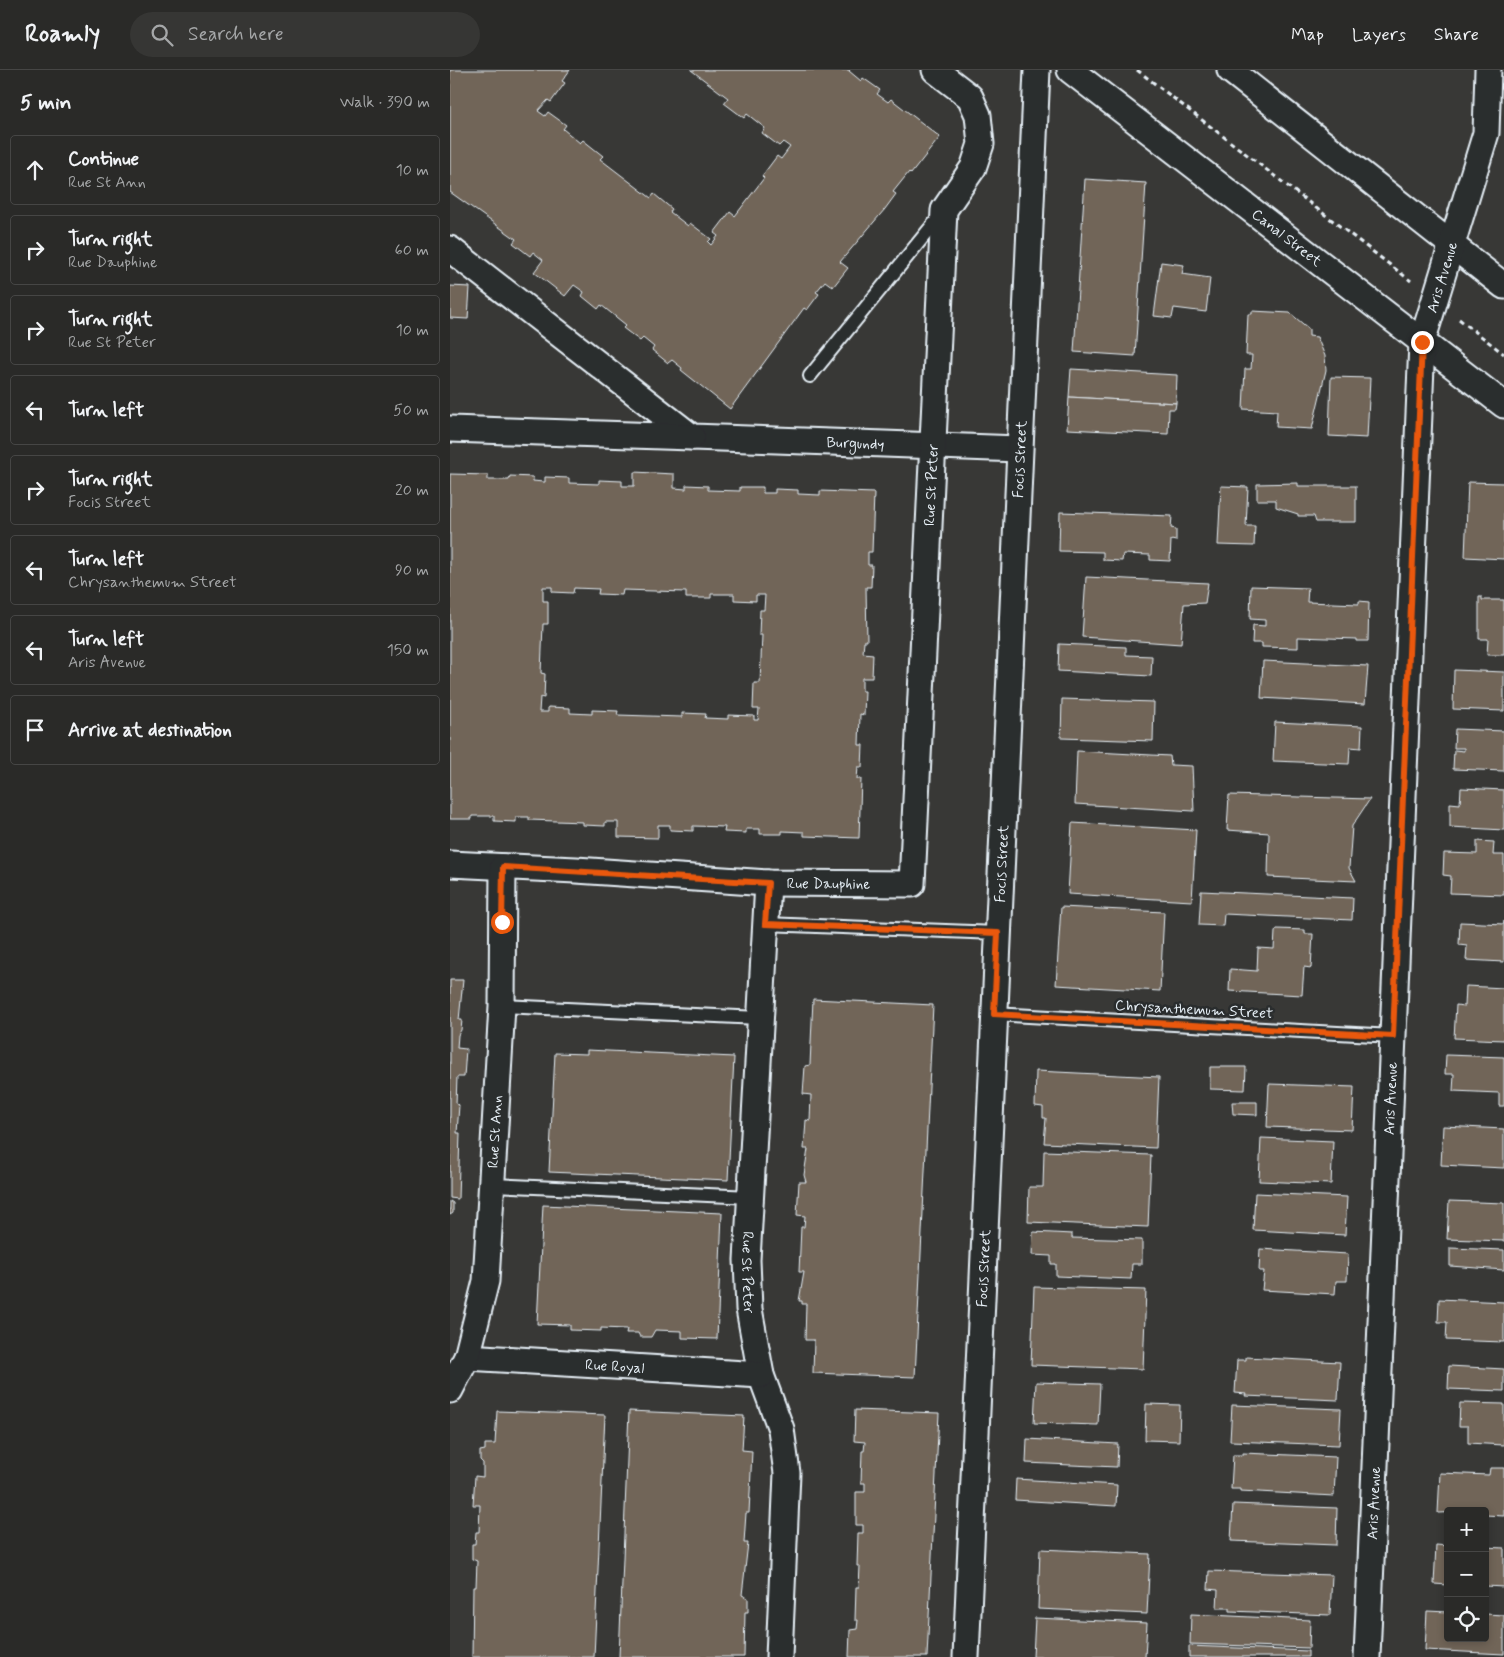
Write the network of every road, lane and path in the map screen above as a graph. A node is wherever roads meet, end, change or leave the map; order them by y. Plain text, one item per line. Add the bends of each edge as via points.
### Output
1 (935, 70) edge
2 (1037, 70) edge
3 (1070, 70) edge
4 (1137, 70) edge
5 (1230, 70) edge
6 (1488, 70) edge
7 (944, 210) junction
8 (1452, 246) junction
9 (450, 249) edge
10 (1504, 286) edge
11 (1436, 300) junction
12 (1422, 342) junction
13 (1504, 354) edge
14 (810, 376) dead end
15 (1504, 405) edge
16 (450, 429) edge
17 (692, 437) junction
18 (934, 447) junction
19 (1019, 449) junction
20 (450, 864) edge
21 (503, 867) junction
22 (768, 883) junction
23 (912, 884) joint
24 (765, 924) junction
25 (998, 933) junction
26 (502, 1006) junction
27 (994, 1014) junction
28 (759, 1018) junction
29 (1393, 1036) junction
30 (493, 1185) junction
31 (751, 1197) junction
32 (466, 1357) junction
33 (761, 1375) junction
34 (450, 1390) edge
35 (779, 1657) edge
36 (966, 1657) edge
37 (1367, 1657) edge

1 - 7 street via 970,97 978,115 981,144 973,168
2 - 19 street, Focis Street
3 - 12 street, Canal Street
4 - 11 path
5 - 8 street
6 - 8 street, Aris Avenue via 1486,133
7 - 14 lane
7 - 18 street, Rue St Peter
8 - 10 street
8 - 11 street, Aris Avenue
9 - 17 street
11 - 12 street, Aris Avenue
11 - 13 path
12 - 15 street, Canal Street
12 - 29 street, Aris Avenue
16 - 17 street, Burgundy
17 - 18 street, Burgundy
18 - 19 street, Burgundy
18 - 23 street, Rue St Peter
19 - 25 street, Focis Street
20 - 21 street, Rue Dauphine
21 - 22 street, Rue Dauphine
21 - 26 street, Rue St Ann
22 - 23 street, Rue Dauphine
22 - 24 street, Rue St Peter
24 - 25 lane
24 - 28 street, Rue St Peter
25 - 27 street, Focis Street
26 - 28 lane
26 - 30 street, Rue St Ann
27 - 29 lane, Chrysanthemum Street
27 - 36 street, Focis Street
28 - 31 street, Rue St Peter
29 - 37 street, Aris Avenue
30 - 31 lane
30 - 32 street, Rue St Ann via 486,1281
31 - 33 street, Rue St Peter via 747,1260 749,1309
32 - 33 street, Rue Royal
32 - 34 street, Rue St Ann
33 - 35 street, Rue St Peter via 782,1429 787,1472

